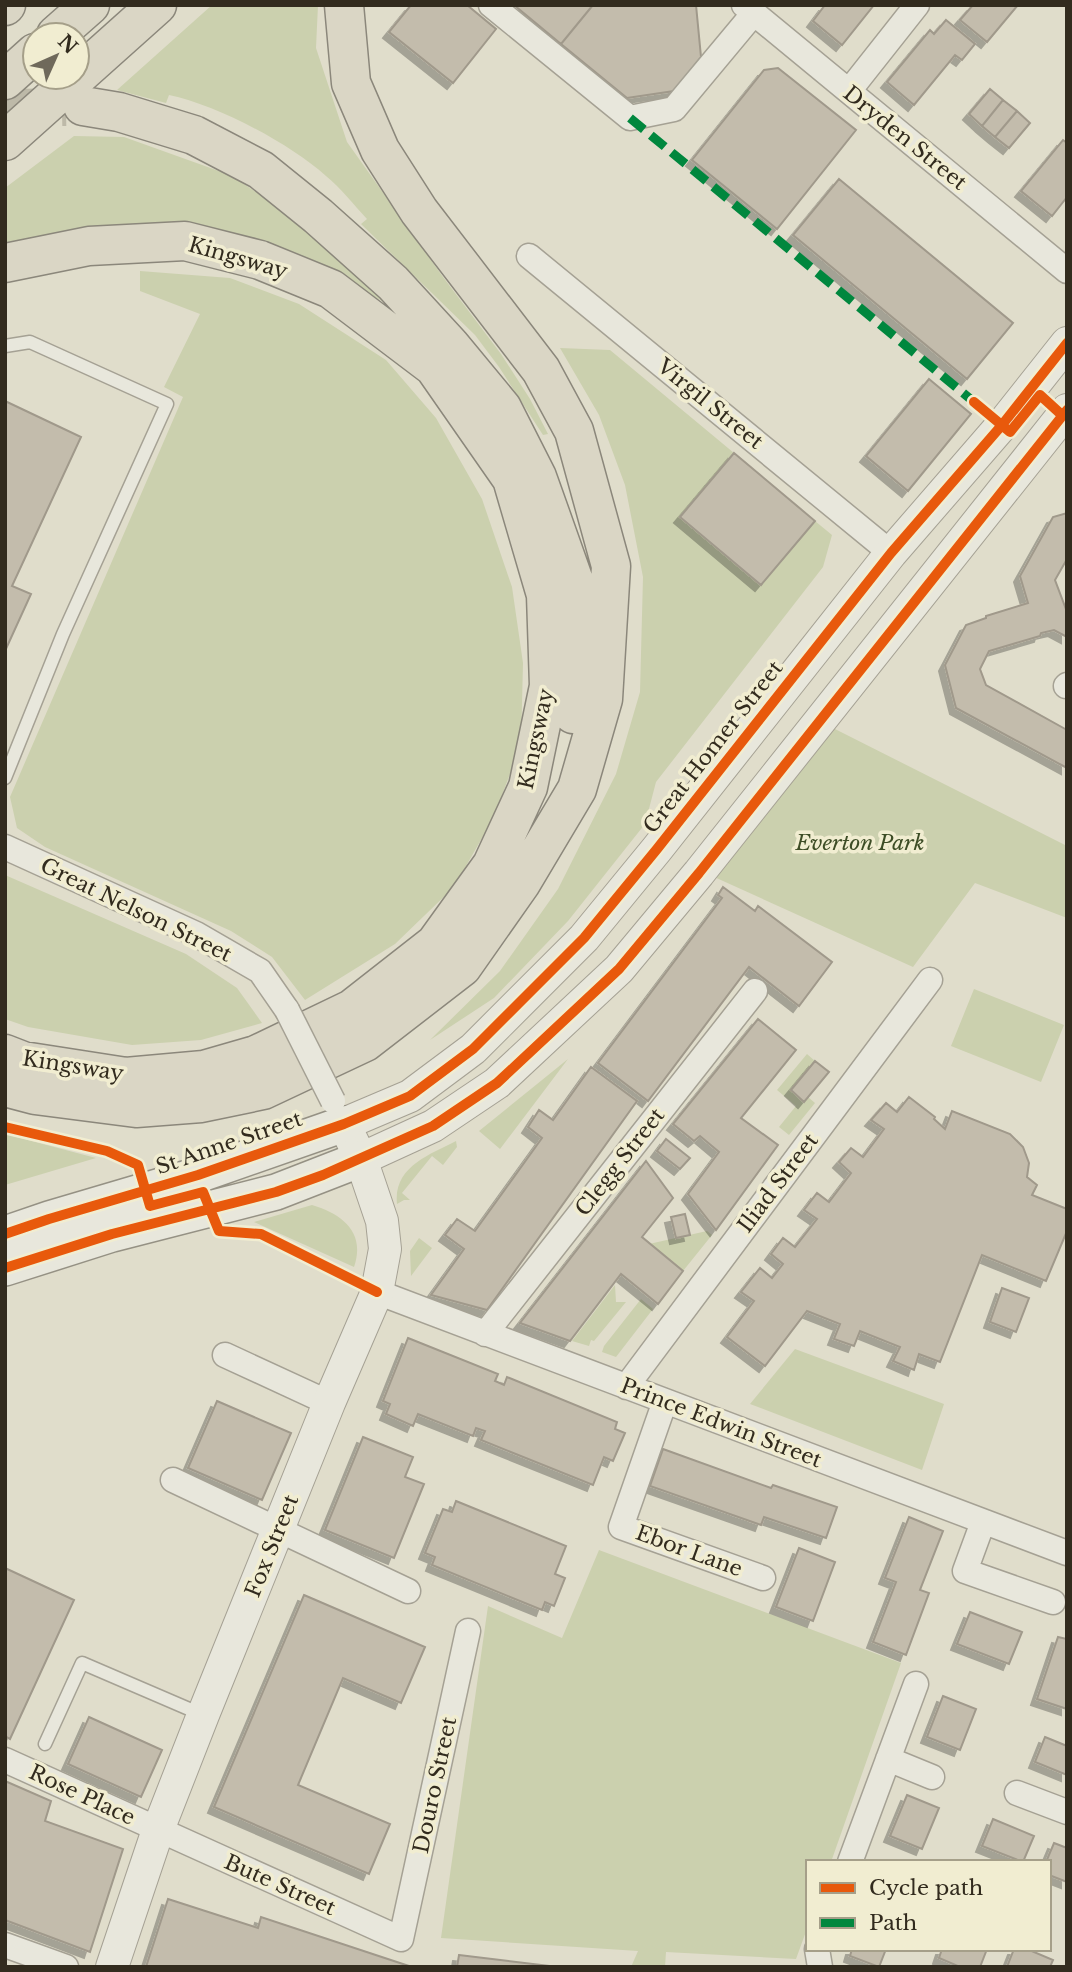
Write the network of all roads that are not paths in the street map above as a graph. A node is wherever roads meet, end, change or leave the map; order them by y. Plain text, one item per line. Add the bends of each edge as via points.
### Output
1 (90, 5) edge
2 (157, 5) edge
3 (344, 5) edge
4 (491, 5) edge
5 (917, 5) edge
6 (749, 9) edge
7 (72, 21) edge
8 (21, 66) edge
9 (5, 80) edge
10 (849, 91) junction
11 (83, 106) tunnel mouth
12 (5, 141) edge
13 (529, 256) dead end
14 (5, 263) edge
15 (1067, 271) edge
16 (1067, 343) edge
17 (5, 346) edge
18 (1067, 410) edge
19 (891, 553) junction
20 (5, 778) edge
21 (5, 847) edge
22 (521, 883) junction
23 (930, 979) dead end
24 (755, 990) dead end
25 (5, 1054) edge
26 (5, 1087) edge
27 (339, 1113) junction
28 (361, 1159) junction
29 (5, 1234) edge
30 (5, 1268) edge
31 (377, 1292) junction
32 (485, 1334) junction
33 (225, 1355) dead end
34 (626, 1387) junction
35 (665, 1401) junction
36 (328, 1403) junction
37 (173, 1480) dead end
38 (983, 1522) junction
39 (278, 1530) junction
40 (1067, 1553) edge
41 (763, 1578) dead end
42 (408, 1591) dead end
43 (1053, 1602) dead end
44 (468, 1632) dead end
45 (916, 1685) dead end
46 (203, 1715) junction
47 (45, 1744) dead end
48 (888, 1759) junction
49 (5, 1760) edge
50 (932, 1777) dead end
51 (1017, 1793) dead end
52 (1067, 1812) edge
53 (158, 1830) junction
54 (851, 1860) edge
55 (401, 1939) joint
56 (5, 1945) edge
57 (66, 1967) edge
58 (112, 1967) edge

1 - 7 highway
2 - 12 highway
3 - 22 highway via 351,83 380,150 419,211 541,370 574,431 611,566 603,699 576,789
4 - 6 street via 630,118 674,109
5 - 10 street
6 - 10 street, Dryden Street
8 - 9 highway
10 - 15 street, Dryden Street
11 - 22 highway via 194,135 261,170 393,283 502,408 537,477 575,584 579,694
13 - 19 street, Virgil Street
14 - 25 highway, Kingsway via 89,246 185,241 260,260 331,289 434,367 512,479 546,595 549,686 528,788 492,865 435,944 352,1009 256,1055 204,1070 127,1077 23,1061
16 - 19 street, Great Homer Street
17 - 20 lane via 30,342 167,404
18 - 28 street via 620,969 497,1083 433,1126
19 - 27 street, Great Homer Street via 584,938 473,1049 410,1096
21 - 27 street, Great Nelson Street, bridge via 196,934 260,971 287,1010
22 - 26 highway, Kingsway via 462,967 365,1042 262,1090 201,1103 136,1108
23 - 34 street, Iliad Street
24 - 32 street, Clegg Street
27 - 28 street, Fox Street
27 - 29 main road, St Anne Street via 198,1175
28 - 30 main road via 276,1192 112,1234
28 - 31 street, Fox Street via 382,1221 385,1250
31 - 32 street, Prince Edwin Street
31 - 36 street, Fox Street
32 - 34 street, Prince Edwin Street
33 - 36 street
34 - 35 street, Prince Edwin Street
35 - 38 street, Prince Edwin Street
35 - 41 street, Ebor Lane via 621,1527
36 - 39 street, Fox Street
37 - 39 street
38 - 40 street, Prince Edwin Street
38 - 43 street via 965,1571
39 - 42 street
39 - 46 street, Fox Street
44 - 55 street, Douro Street
45 - 48 street
46 - 47 lane via 82,1663
46 - 53 street, Fox Street
48 - 50 street
48 - 54 street
49 - 53 street, Rose Place
51 - 52 street
53 - 55 street, Bute Street
53 - 58 street, Fox Street
56 - 57 street

